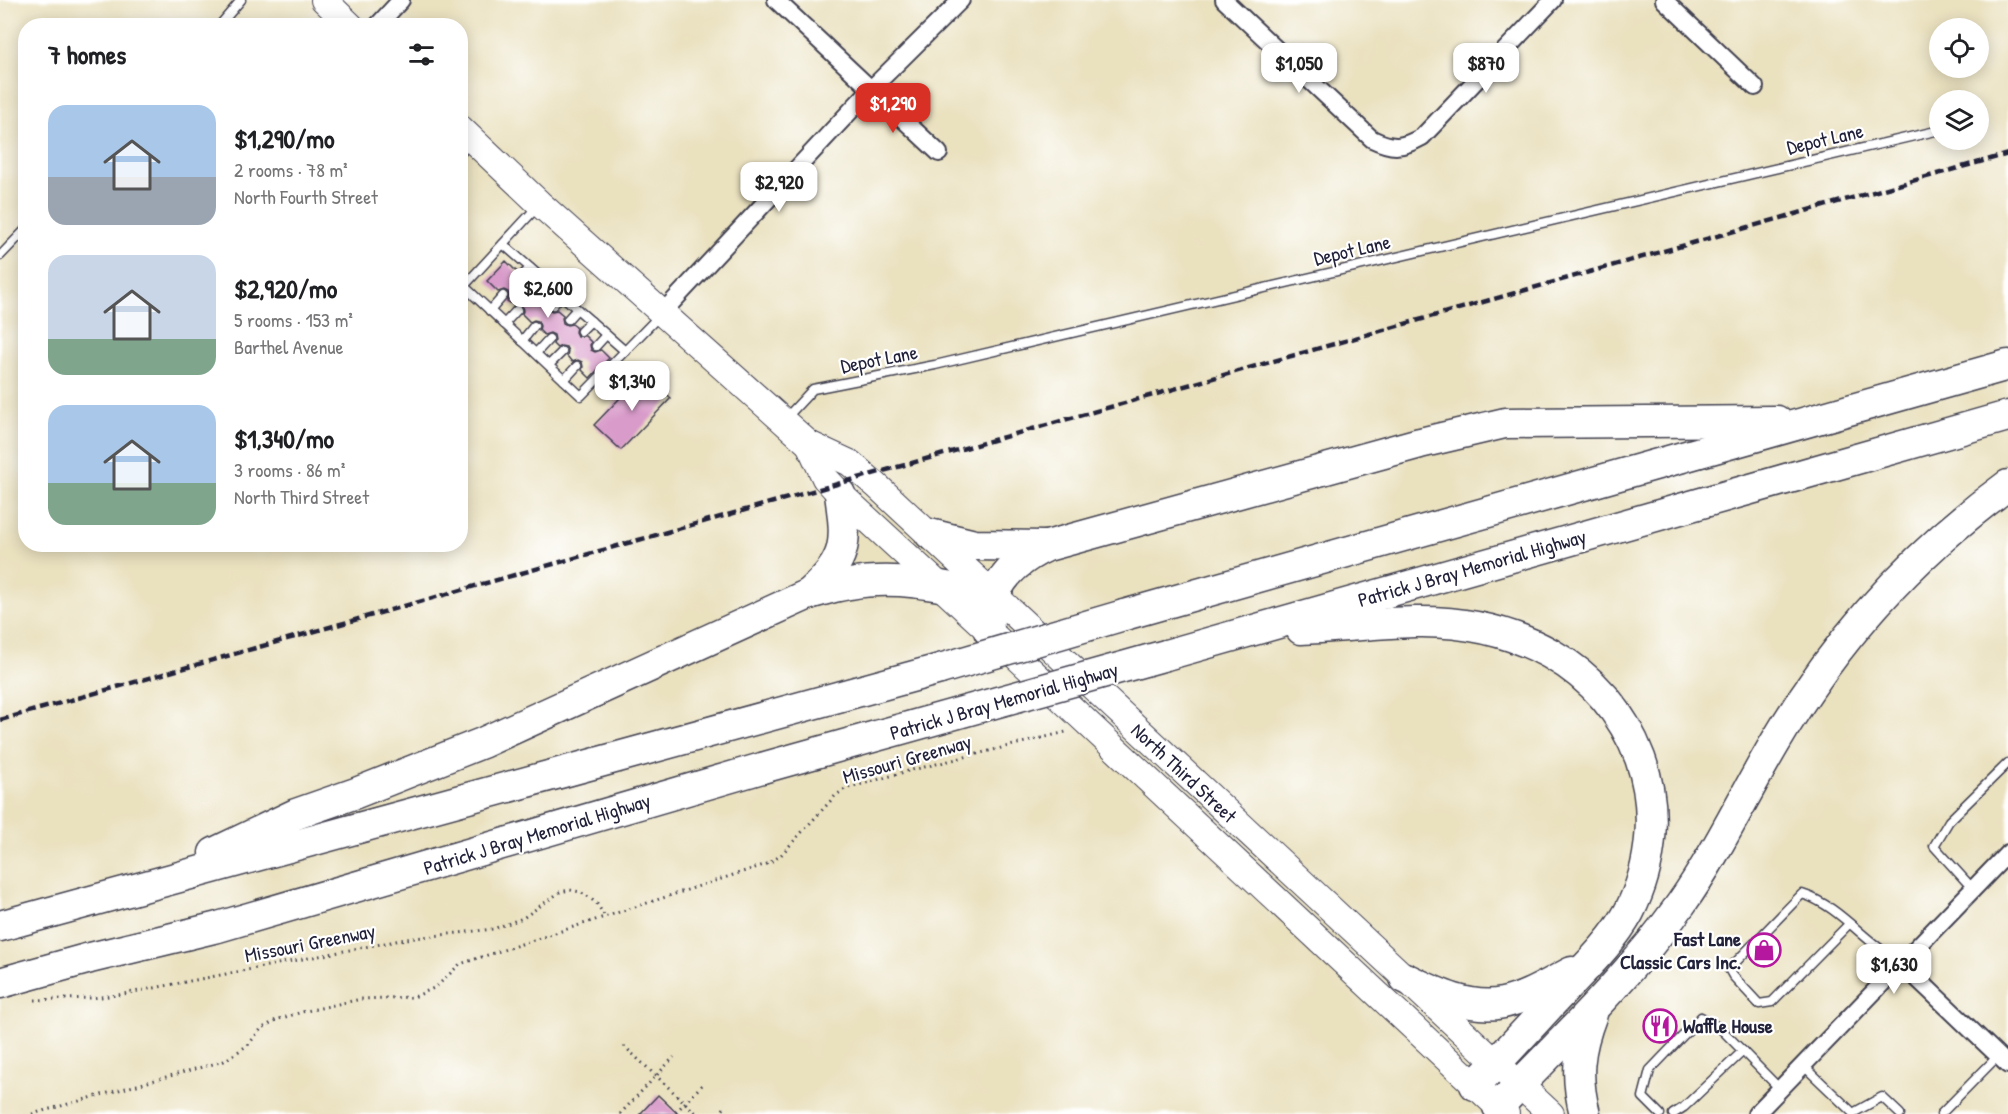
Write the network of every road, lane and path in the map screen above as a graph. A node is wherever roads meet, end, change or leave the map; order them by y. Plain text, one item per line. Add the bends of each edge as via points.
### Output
1 (241, 0) edge
2 (324, 0) edge
3 (401, 0) edge
4 (776, 0) edge
5 (961, 0) edge
6 (1224, 0) edge
7 (1553, 0) edge
8 (1664, 0) edge
9 (226, 18) edge
10 (343, 18) edge
11 (384, 18) edge
12 (1755, 87) dead end
13 (870, 90) junction
14 (1929, 133) edge
15 (468, 144) edge
16 (939, 153) dead end
17 (540, 204) junction
18 (18, 237) edge
19 (502, 244) junction
20 (0, 256) edge
21 (530, 268) junction
22 (522, 276) dead end
23 (544, 280) junction
24 (468, 282) edge
25 (536, 289) dead end
26 (468, 290) edge
27 (503, 296) dead end
28 (561, 296) junction
29 (553, 305) dead end
30 (577, 309) junction
31 (517, 310) dead end
32 (490, 311) junction
33 (663, 312) junction
34 (568, 319) dead end
35 (591, 321) junction
36 (504, 324) junction
37 (534, 326) dead end
38 (581, 331) dead end
39 (606, 335) junction
40 (549, 339) dead end
41 (522, 341) junction
42 (596, 346) dead end
43 (625, 351) junction
44 (562, 352) dead end
45 (536, 353) junction
46 (549, 365) junction
47 (2008, 365) edge
48 (577, 366) dead end
49 (564, 380) junction
50 (2008, 416) edge
51 (784, 421) junction
52 (1813, 421) junction
53 (809, 444) junction
54 (2008, 485) edge
55 (840, 494) junction
56 (930, 534) junction
57 (1047, 546) junction
58 (942, 586) junction
59 (809, 594) junction
60 (994, 596) junction
61 (989, 631) junction
62 (1244, 632) junction
63 (1073, 730) dead end
64 (2008, 763) edge
65 (2008, 853) edge
66 (140, 887) junction
67 (1973, 889) junction
68 (606, 918) junction
69 (1849, 924) junction
70 (0, 926) edge
71 (1590, 962) junction
72 (1901, 963) junction
73 (1405, 978) junction
74 (0, 983) edge
75 (29, 1000) dead end
76 (1595, 1005) junction
77 (624, 1046) dead end
78 (1743, 1051) junction
79 (674, 1057) dead end
80 (2003, 1061) edge
81 (1496, 1063) junction
82 (1803, 1065) junction
83 (656, 1076) junction
84 (703, 1084) dead end
85 (1475, 1085) junction
86 (1519, 1085) junction
87 (1780, 1089) junction
88 (685, 1103) junction
89 (726, 1106) dead end
90 (1502, 1111) edge
91 (676, 1112) dead end
92 (33, 1114) edge
93 (620, 1114) edge
94 (697, 1114) edge
95 (719, 1114) edge
96 (1551, 1114) edge
97 (1585, 1114) edge
98 (1660, 1114) edge
99 (1673, 1114) edge
100 (1756, 1114) edge
101 (1900, 1114) edge
102 (1941, 1114) edge

1 - 9 lane
2 - 10 main road
3 - 11 street
4 - 13 street
5 - 13 street
6 - 7 street via 1372,139 1395,147 1422,137
8 - 12 street
13 - 16 street
13 - 33 street
14 - 51 lane, Depot Lane via 935,365 813,389
15 - 17 main road, North Third Street
17 - 19 lane
17 - 33 main road, North Third Street
18 - 20 lane
19 - 21 lane
19 - 24 lane
21 - 22 lane
21 - 23 lane
23 - 25 lane
23 - 28 lane
26 - 32 lane
27 - 32 lane
28 - 29 lane
28 - 30 lane
30 - 34 lane
30 - 35 lane
31 - 36 lane
32 - 36 lane
33 - 43 lane
33 - 51 main road, North Third Street
35 - 38 lane
35 - 39 lane
36 - 41 lane
37 - 41 lane
39 - 42 lane
39 - 43 lane
40 - 45 lane
41 - 45 lane
43 - 49 lane via 581,396
44 - 46 lane
45 - 46 lane
46 - 49 lane
47 - 52 highway
48 - 49 lane
50 - 62 highway, Patrick J Bray Memorial Highway
51 - 53 main road, North Third Street
52 - 57 highway via 1505,423
52 - 66 highway, bridge via 940,669
53 - 55 main road, North Third Street via 825,478
53 - 56 main road, North Third Street via 850,463
54 - 76 highway via 1965,518 1899,579 1839,648 1775,743 1724,837 1681,904
55 - 58 main road, North Third Street
55 - 59 highway via 844,524 841,555 836,566
56 - 57 highway via 975,545
56 - 60 main road, North Third Street
57 - 60 highway via 1018,562
58 - 59 highway via 896,581 852,583
58 - 60 highway
58 - 61 main road, North Third Street
59 - 66 highway via 482,743 296,814
60 - 61 highway
60 - 73 main road, North Third Street
61 - 85 main road, North Third Street
62 - 71 highway via 1416,622 1473,627 1544,649 1598,689 1634,743 1646,776 1651,808 1650,846 1628,913
62 - 74 highway, Patrick J Bray Memorial Highway, bridge via 241,920
63 - 68 path, Missouri Greenway via 845,789 780,856 767,864
64 - 67 lane via 1948,820 1934,846
65 - 67 street
66 - 70 highway
67 - 72 street
68 - 75 path, Missouri Greenway via 589,897 570,890 560,892 523,918 493,928 406,939 118,995
68 - 92 path, Missouri Greenway via 460,964 436,987 414,997 361,999 302,1012 268,1024 243,1049 224,1061
69 - 69 lane via 1818,898 1802,894 1729,969 1759,1004 1772,1002
69 - 72 lane
71 - 73 highway via 1502,1003 1465,1001
71 - 81 highway
72 - 80 street
72 - 82 street
73 - 81 main road, North Third Street
76 - 86 highway
76 - 97 highway via 1580,1055 1578,1078
77 - 83 path
78 - 87 lane
78 - 98 lane via 1721,1029 1701,1017 1650,1070 1643,1097
78 - 99 lane
79 - 83 path
80 - 102 lane
81 - 85 highway
81 - 86 main road, North Third Street
82 - 87 street
82 - 101 lane via 1853,1113 1882,1097
83 - 88 path
83 - 93 path
84 - 88 path
85 - 90 main road, North Third Street
86 - 90 highway
86 - 96 main road, North Third Street
87 - 100 street
88 - 91 path
88 - 94 path
89 - 95 path

